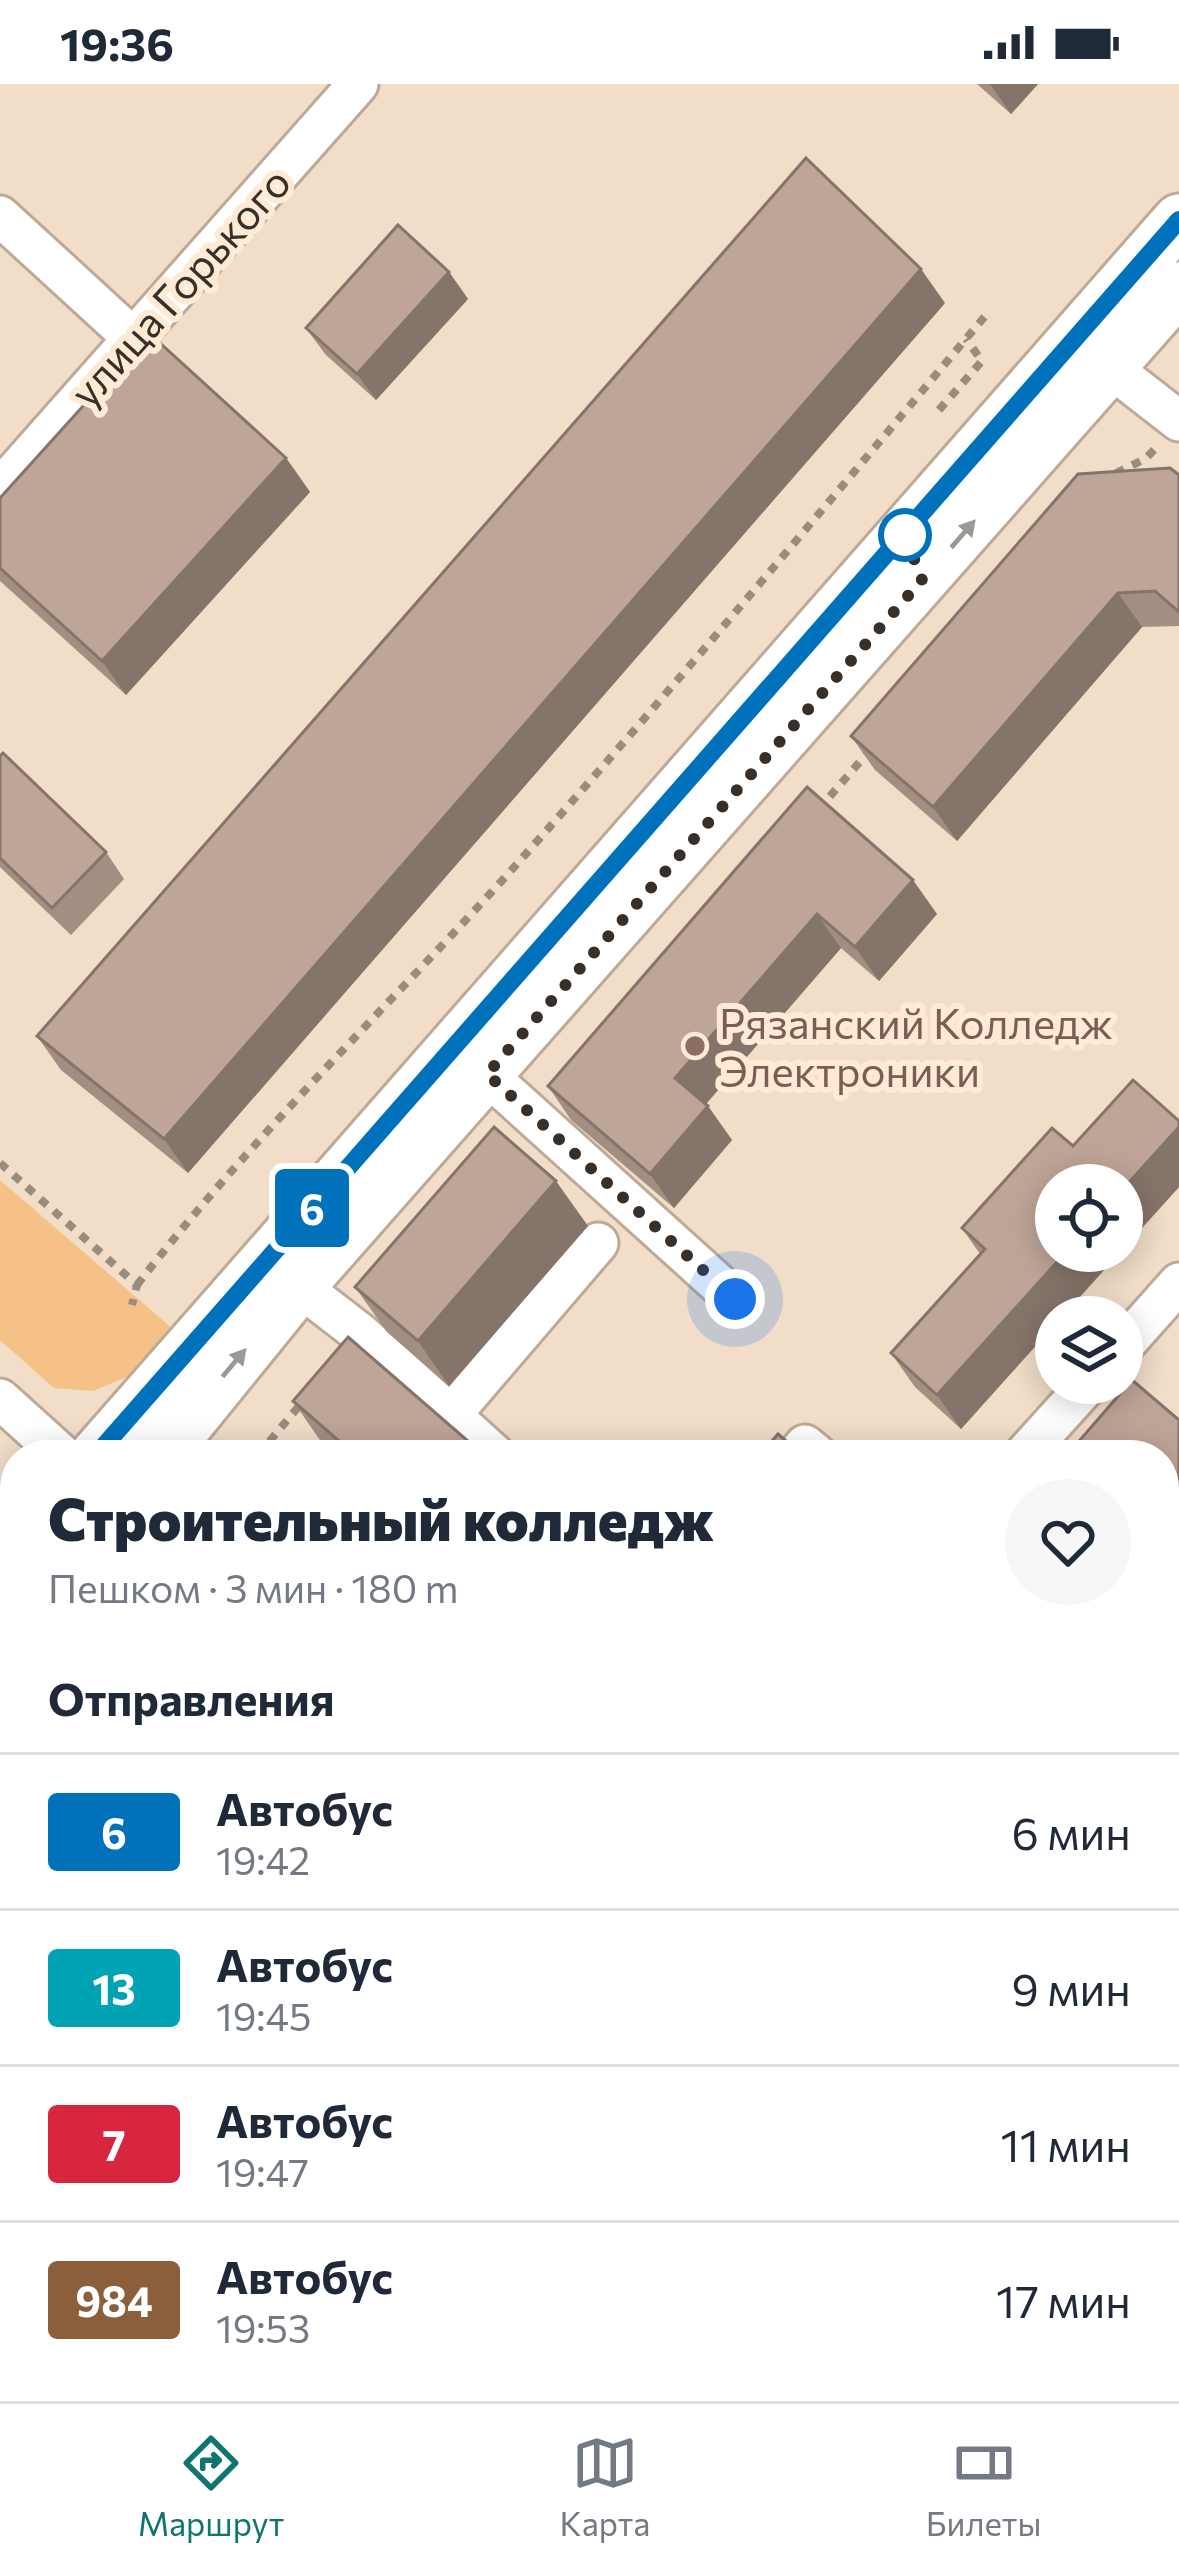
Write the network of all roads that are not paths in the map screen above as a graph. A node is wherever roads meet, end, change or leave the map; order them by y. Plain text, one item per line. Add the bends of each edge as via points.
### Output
1 (358, 84) edge
2 (1179, 220) edge
3 (2, 223) edge
4 (1179, 288) edge
5 (133, 338) junction
6 (1092, 354) junction
7 (1173, 428) edge
8 (0, 489) edge
9 (487, 1074) junction
10 (598, 1243) dead end
11 (1179, 1283) edge
12 (299, 1286) junction
13 (735, 1299) dead end
14 (1143, 1323) edge
15 (0, 1399) edge
16 (1070, 1404) edge
17 (450, 1416) junction
18 (45, 1440) edge
19 (110, 1440) edge
20 (174, 1440) edge
21 (478, 1440) edge
22 (1038, 1440) edge

1 - 5 street, улица Горького
2 - 6 main road
3 - 5 street
4 - 6 main road
5 - 8 street, улица Горького
6 - 7 street
9 -> 6 main road
6 - 19 main road
9 - 12 main road
9 - 13 street
10 - 17 street
11 - 14 street
12 - 17 street
20 -> 12 main road
15 - 18 street
16 - 22 street
17 - 21 street

